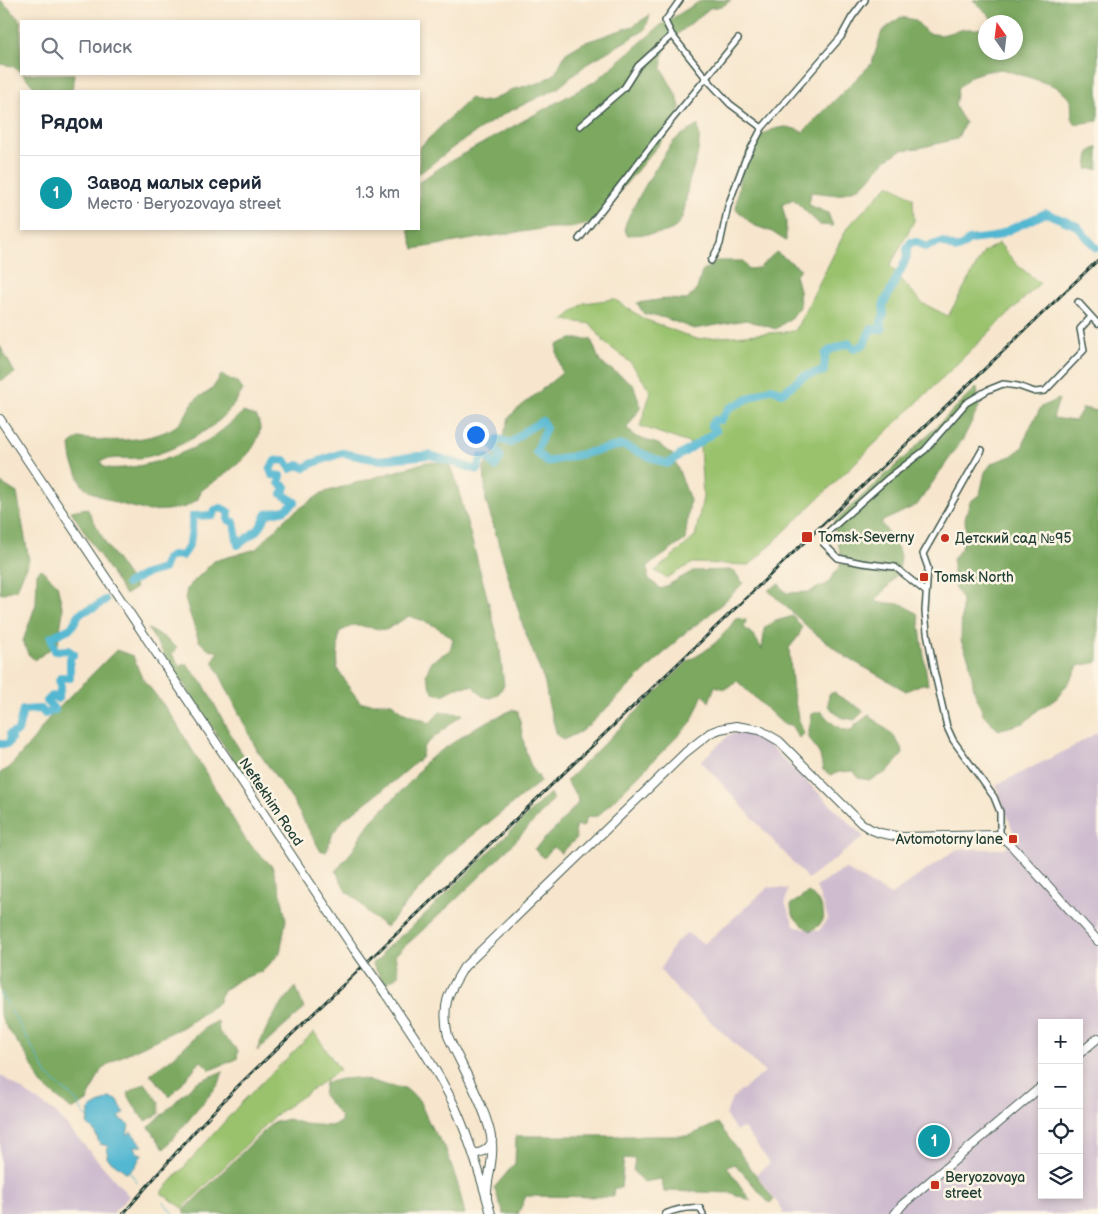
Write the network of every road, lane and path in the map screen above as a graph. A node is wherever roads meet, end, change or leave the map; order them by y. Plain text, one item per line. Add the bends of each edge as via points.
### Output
1 (680, 0) edge
2 (865, 0) edge
3 (672, 35) junction
4 (738, 39) dead end
5 (706, 78) junction
6 (580, 126) dead end
7 (762, 128) junction
8 (579, 239) dead end
9 (711, 261) dead end
10 (1078, 302) dead end
11 (1091, 317) junction
12 (1098, 324) edge
13 (0, 419) edge
14 (982, 450) dead end
15 (926, 592) junction
16 (1000, 835) junction
17 (1098, 942) edge
18 (1098, 1038) edge
19 (1083, 1051) edge
20 (1038, 1089) edge
21 (492, 1141) junction
22 (473, 1154) junction
23 (487, 1198) junction
24 (491, 1214) edge
25 (665, 1214) edge
26 (704, 1214) edge
27 (895, 1214) edge

1 - 3 street via 666,21
2 - 7 street via 841,37
3 - 5 street
3 - 6 street via 638,66 624,88
4 - 5 street
5 - 7 street via 730,104
5 - 8 street
7 - 9 street via 745,160 728,206 720,244
10 - 11 street
11 - 12 street
11 - 15 street via 1080,329 1084,350 1045,391 1035,392 1003,384 966,403 925,450 887,479 830,532 824,544 838,558 895,567
13 - 22 street, Neftekhim Road, bridge via 424,1051 454,1106
14 - 15 street via 923,554 928,568
15 - 16 street via 927,632 947,727 994,797 1000,812
16 - 17 street
16 - 21 street via 901,837 875,831 854,817 774,738 754,728 736,726 710,733 686,752 464,967 453,984 446,999 444,1021 489,1125
18 - 19 street
20 - 27 street
21 - 22 street via 485,1151
21 - 23 street
22 - 23 street, Neftekhim Road
23 - 24 street, Neftekhim Road
25 - 26 street via 697,1208

